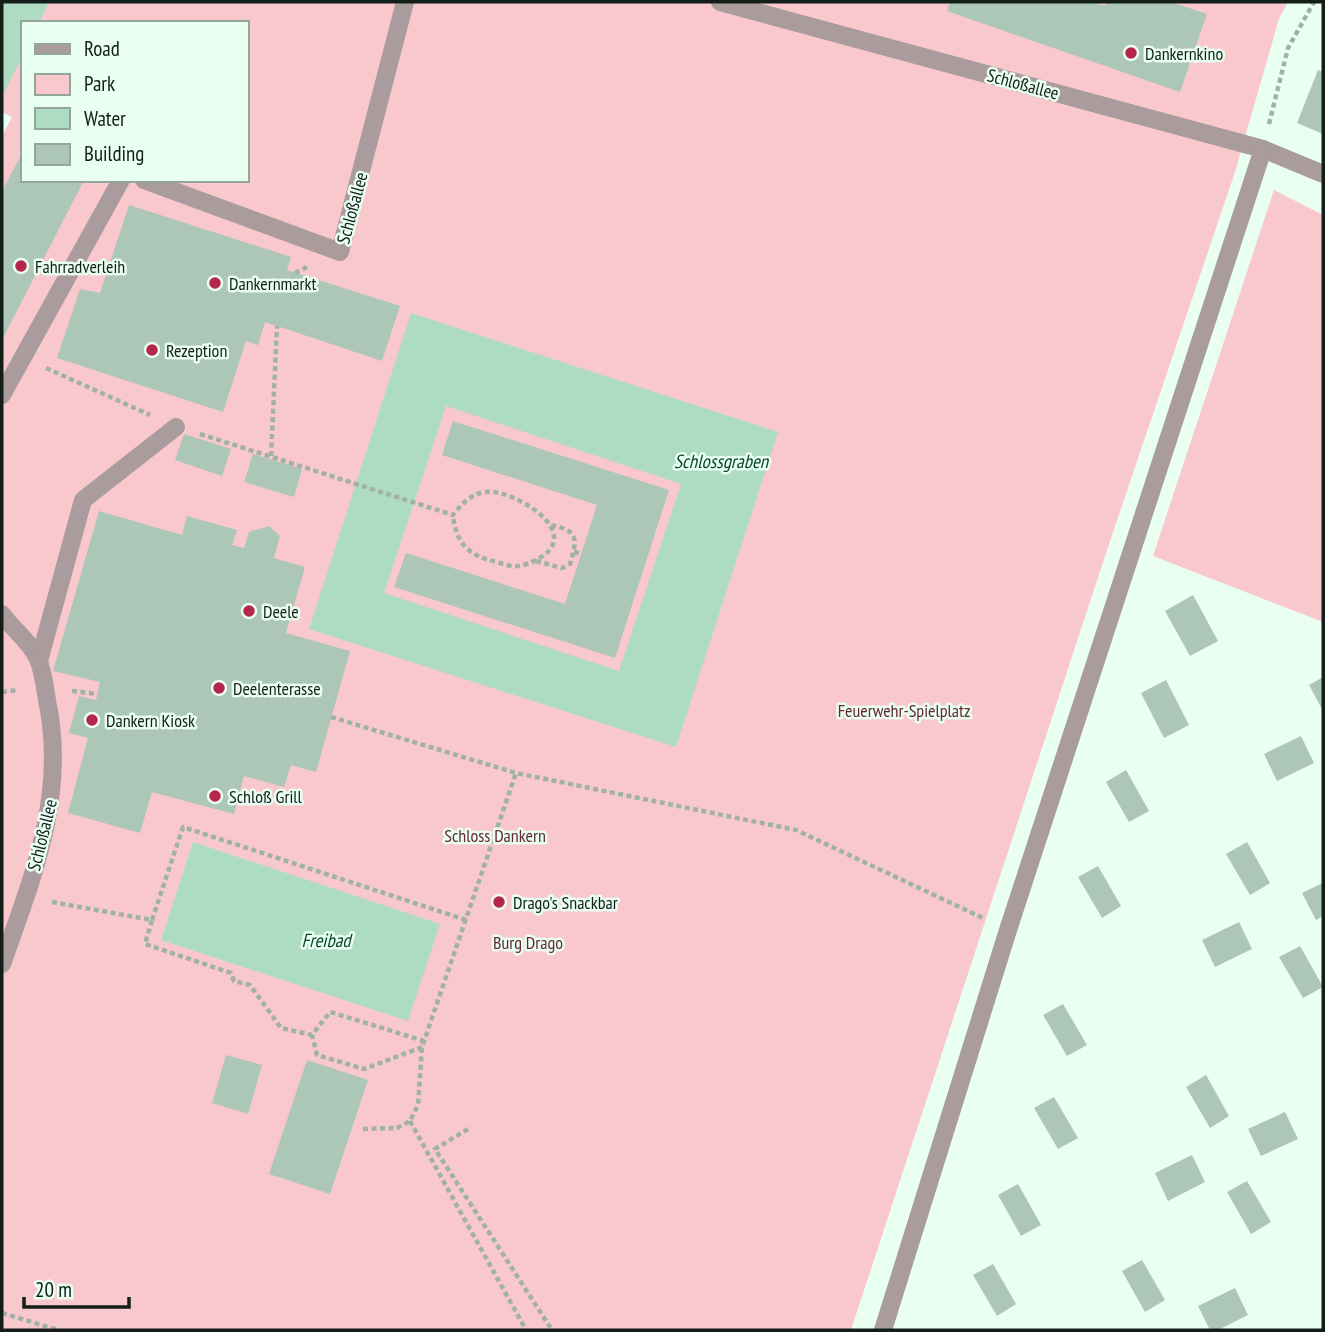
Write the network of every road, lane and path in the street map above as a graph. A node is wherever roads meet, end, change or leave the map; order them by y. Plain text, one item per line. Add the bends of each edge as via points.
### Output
1 (405, 2) edge
2 (720, 2) edge
3 (1314, 2) edge
4 (1263, 149) junction
5 (1323, 174) edge
6 (120, 182) edge
7 (149, 182) edge
8 (277, 326) dead end
9 (2, 395) edge
10 (176, 427) dead end
11 (271, 456) dead end
12 (344, 480) dead end
13 (453, 515) junction
14 (549, 524) junction
15 (574, 552) junction
16 (582, 554) dead end
17 (536, 561) junction
18 (2, 614) edge
19 (39, 661) junction
20 (331, 718) dead end
21 (516, 773) junction
22 (25, 897) junction
23 (152, 920) junction
24 (466, 920) junction
25 (1008, 930) junction
26 (2, 964) edge
27 (312, 1035) junction
28 (423, 1044) junction
29 (410, 1121) junction
30 (363, 1129) dead end
31 (468, 1129) dead end
32 (435, 1149) junction
33 (428, 1153) junction
34 (2, 1313) edge
35 (58, 1330) edge
36 (526, 1330) edge
37 (552, 1330) edge
38 (883, 1330) edge

1 - 7 street, Schloßallee via 340,252
2 - 4 street, Schloßallee
3 - 4 path via 1288,48
4 - 5 street, Schloßallee
4 - 25 street
6 - 9 street
8 - 11 path
10 - 19 street, Schloßallee via 83,500
12 - 13 path
13 - 14 path via 471,497 494,492 535,507
13 - 17 path via 460,542 479,557 511,566
14 - 15 path via 568,528 576,543
14 - 17 path via 553,533 550,547
15 - 16 path
15 - 17 path via 570,564 562,568
18 - 19 street, Schloßallee via 24,636
19 - 22 street, Schloßallee via 55,764 51,812
20 - 21 path
21 - 24 path
21 - 25 path via 796,830
22 - 23 path
22 - 26 street, Schloßallee
23 - 24 path via 183,827
23 - 27 path via 145,944 231,973 234,981 250,985 281,1028
24 - 28 path
25 - 38 street
27 - 28 path via 330,1012
27 - 28 path via 317,1055 364,1069
28 - 29 path via 418,1105
29 - 30 path via 397,1128
29 - 33 path
31 - 32 path
32 - 33 path
32 - 37 path
33 - 36 path
34 - 35 path

